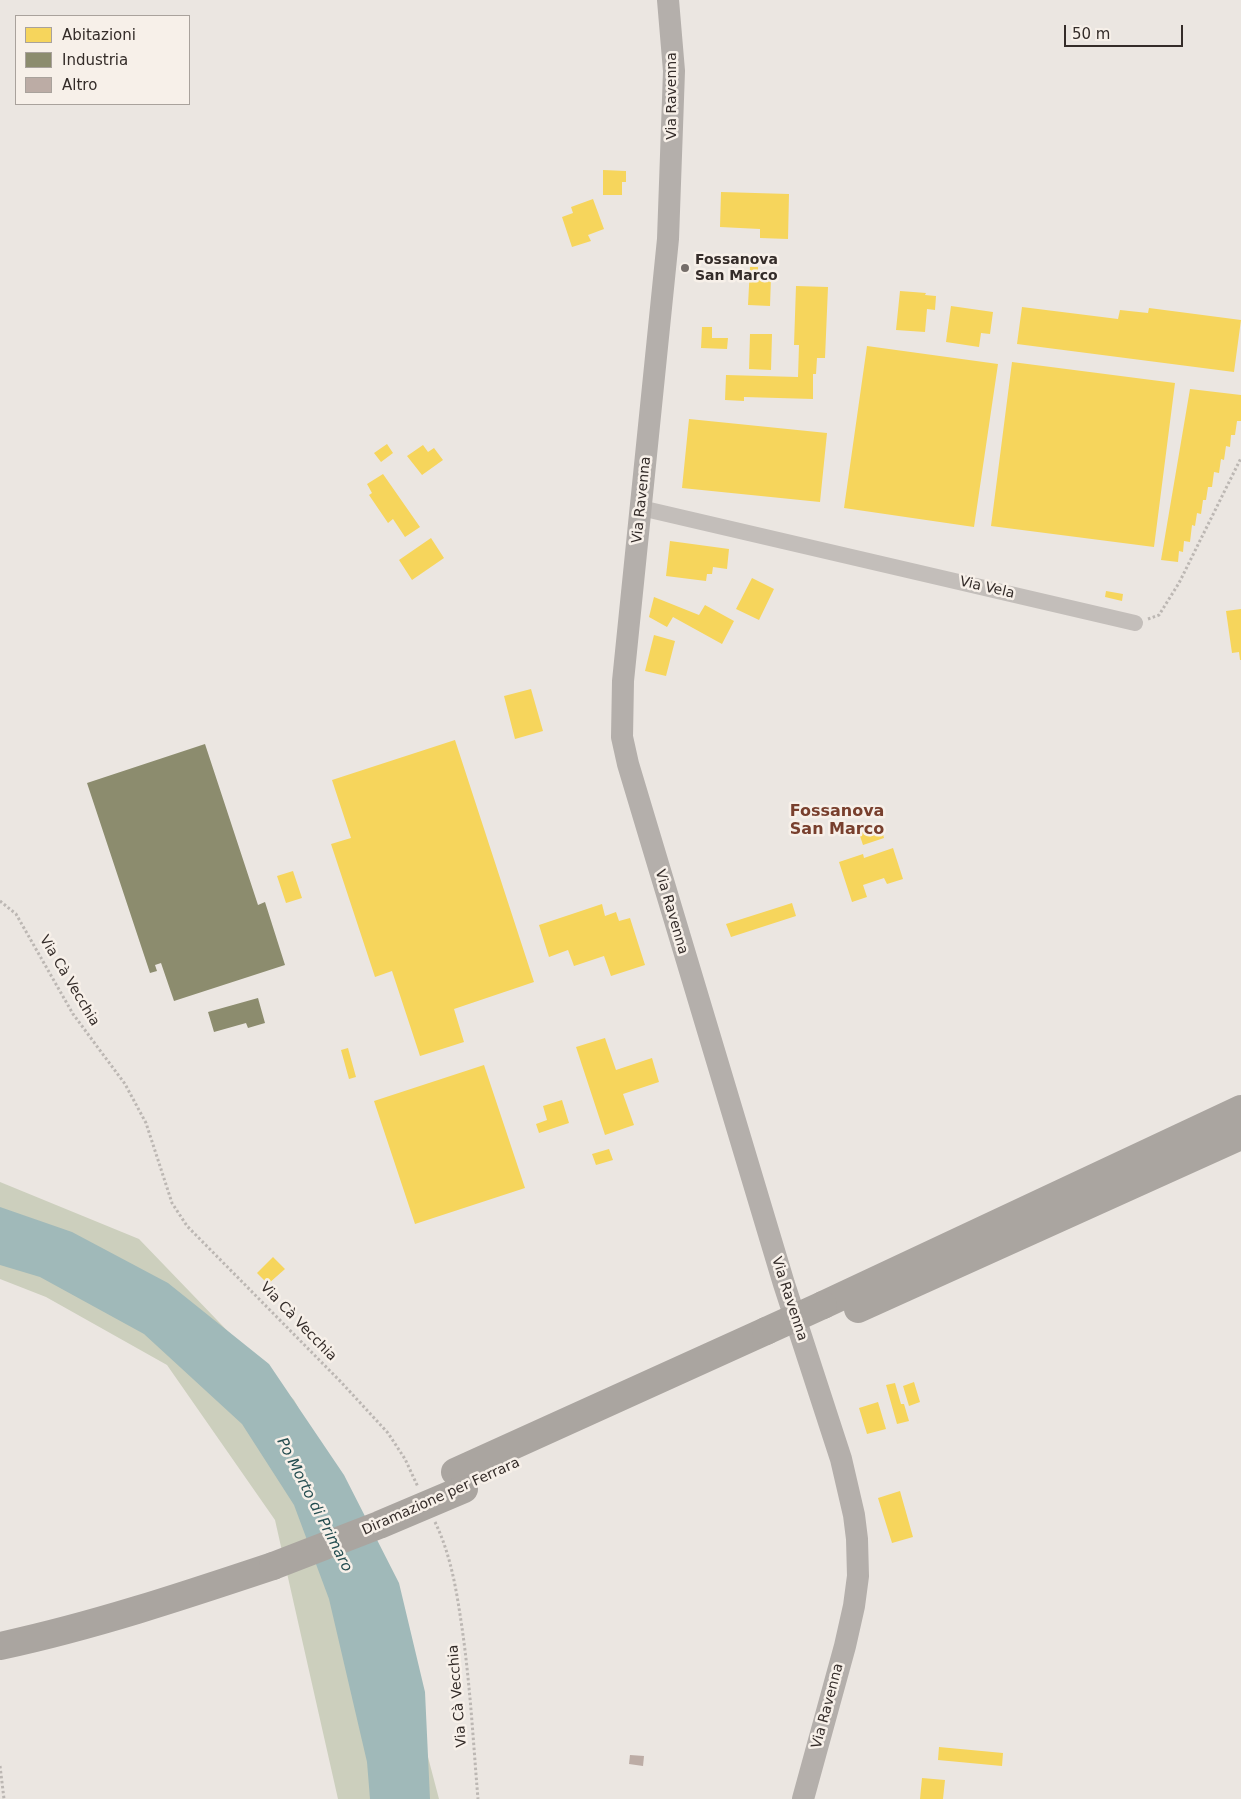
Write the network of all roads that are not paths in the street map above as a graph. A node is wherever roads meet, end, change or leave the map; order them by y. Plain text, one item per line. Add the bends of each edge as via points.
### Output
1 (668, 0) edge
2 (641, 508) junction
3 (1135, 623) road end
4 (1241, 1109) edge
5 (1241, 1136) edge
6 (862, 1297) junction
7 (271, 1557) junction
8 (0, 1627) edge
9 (0, 1646) edge
10 (803, 1799) edge

1 - 2 main road, Via Ravenna via 674,71 668,238
2 - 3 street, Via Vela
2 - 10 main road, Via Ravenna via 623,681 622,736 781,1274 841,1459 857,1539 858,1576 854,1606
4 - 6 highway
5 - 6 highway
6 - 7 highway, Diramazione per Ferrara, bridge via 459,1480 379,1525
7 - 8 highway, Diramazione per Ferrara via 201,1571
7 - 9 highway, Diramazione per Ferrara via 117,1616

